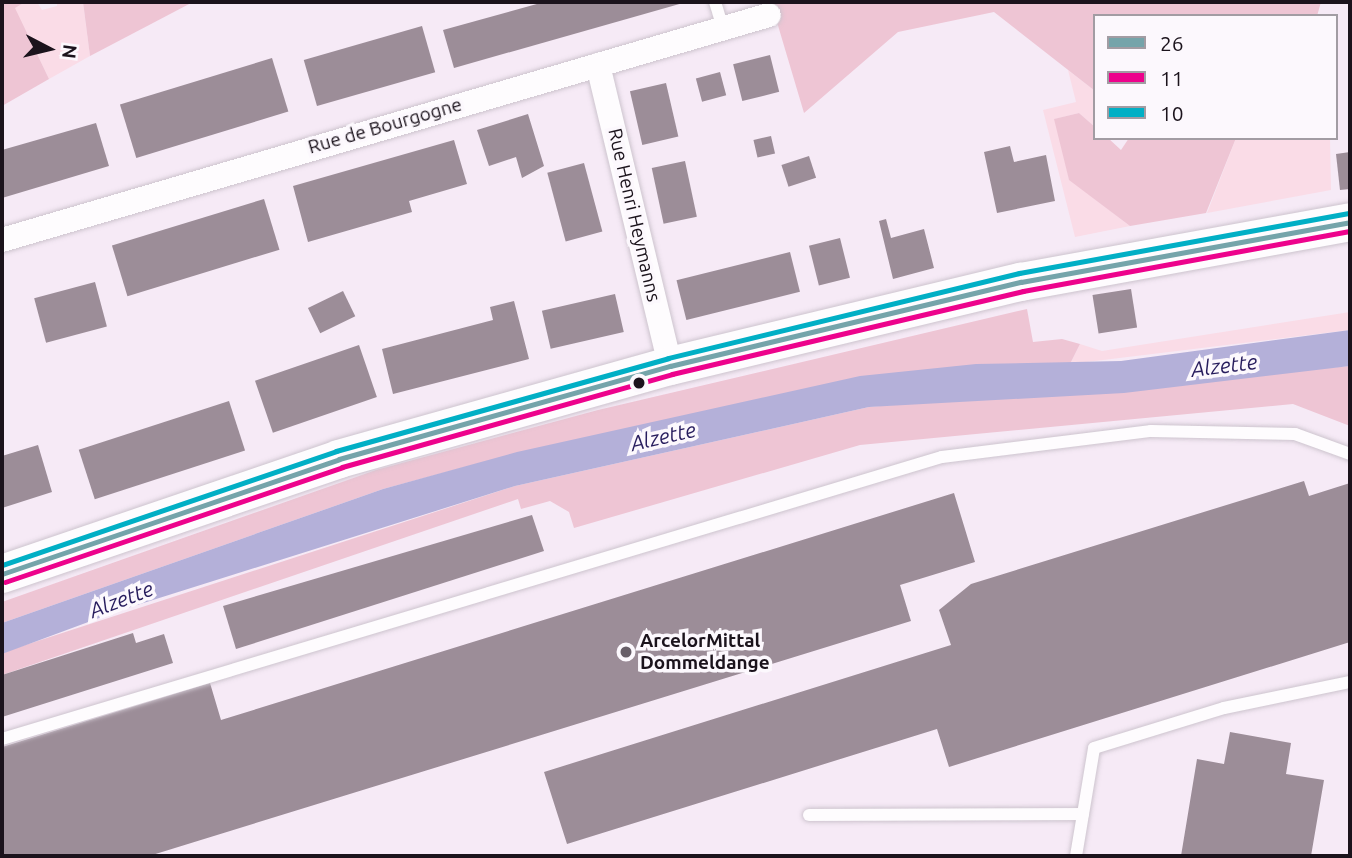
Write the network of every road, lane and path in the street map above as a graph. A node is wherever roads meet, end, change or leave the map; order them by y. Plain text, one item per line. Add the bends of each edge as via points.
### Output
1 (715, 2) edge
2 (768, 15) dead end
3 (723, 28) junction
4 (598, 65) junction
5 (1350, 222) edge
6 (2, 240) edge
7 (670, 366) junction
8 (1350, 454) edge
9 (2, 573) edge
10 (1350, 682) edge
11 (2, 739) edge
12 (1083, 814) junction
13 (809, 815) dead end
14 (1076, 856) edge

1 - 3 lane
2 - 3 street, Rue de Bourgogne
3 - 4 street, Rue de Bourgogne
4 - 6 street, Rue de Bourgogne
4 - 7 street, Rue Henri Heymanns
5 - 7 main road via 1021,282
7 - 9 main road via 339,459
8 - 11 lane via 1295,434 1151,431 942,457
10 - 12 lane via 1224,708 1094,748
12 - 13 lane
12 - 14 lane

